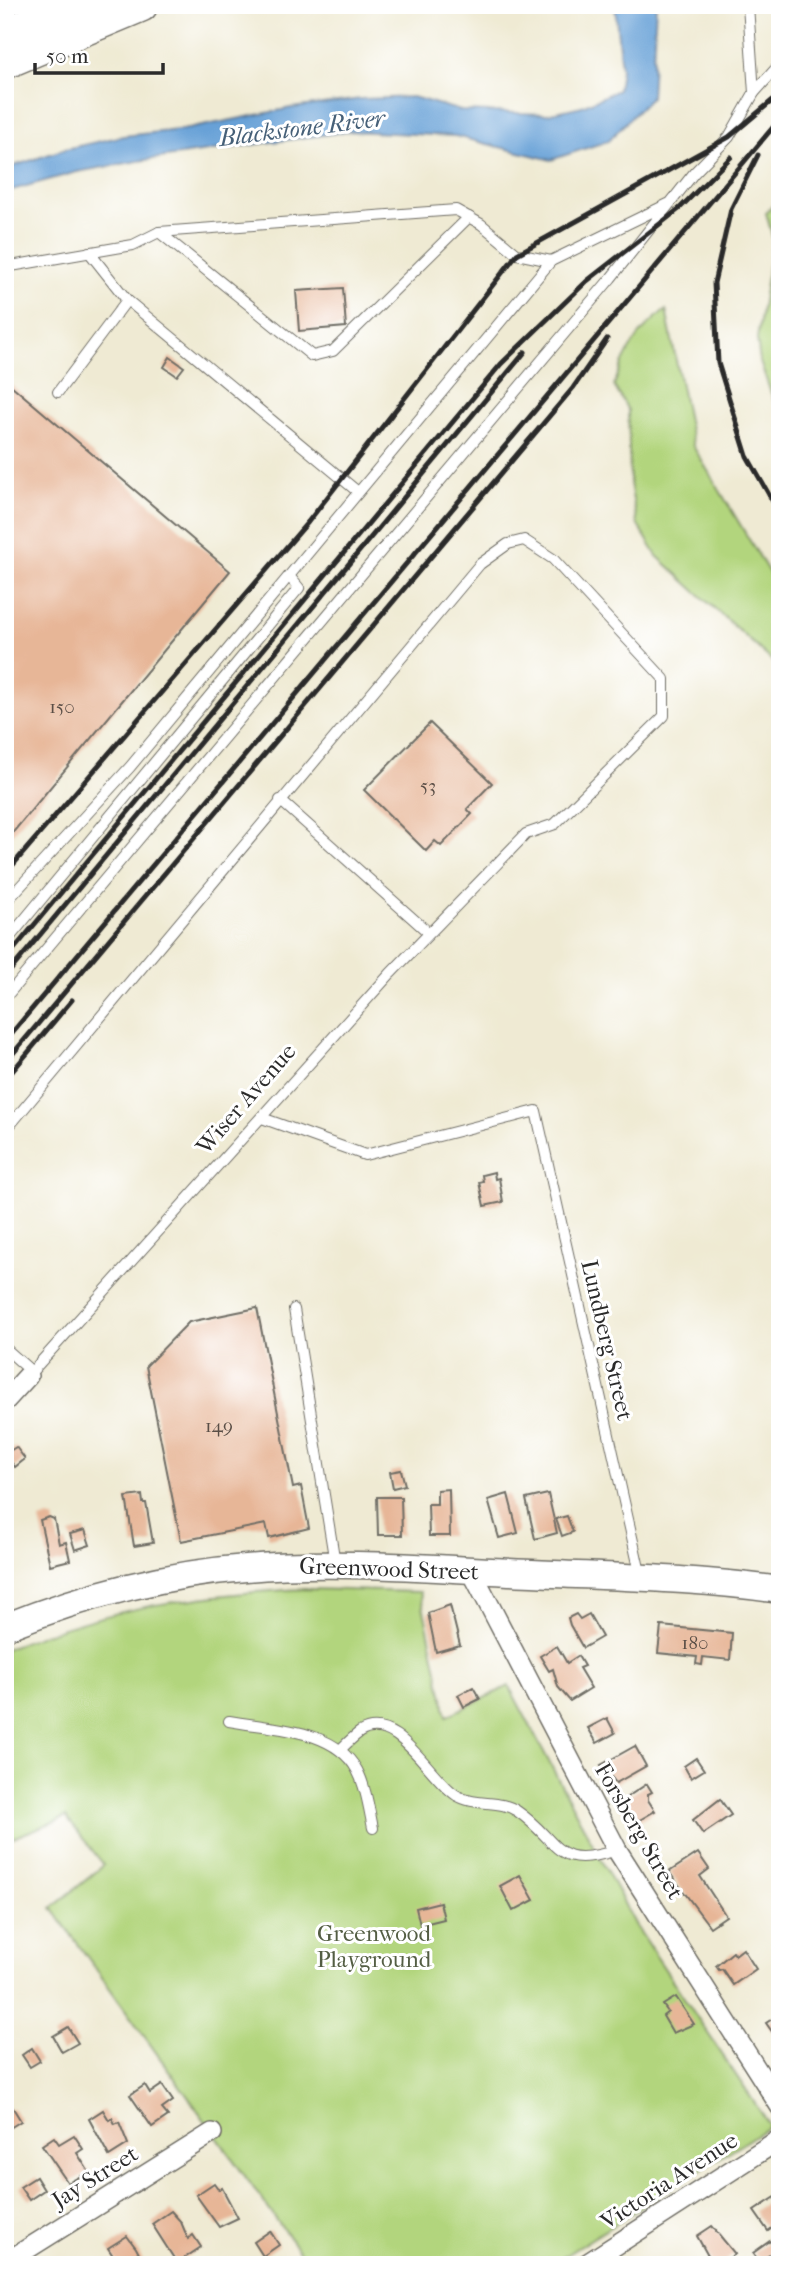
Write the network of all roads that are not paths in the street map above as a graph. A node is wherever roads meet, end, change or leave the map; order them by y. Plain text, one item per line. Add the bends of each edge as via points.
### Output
1 (76, 5) edge
2 (141, 5) edge
3 (748, 5) edge
4 (5, 34) edge
5 (5, 62) edge
6 (780, 64) edge
7 (754, 93) junction
8 (670, 203) junction
9 (469, 217) junction
10 (159, 232) junction
11 (89, 252) junction
12 (551, 261) junction
13 (5, 267) edge
14 (127, 300) junction
15 (58, 391) dead end
16 (358, 492) junction
17 (289, 576) junction
18 (280, 800) junction
19 (5, 903) edge
20 (429, 933) junction
21 (5, 943) edge
22 (5, 998) edge
23 (262, 1118) junction
24 (5, 1130) edge
25 (294, 1309) dead end
26 (5, 1348) edge
27 (30, 1374) junction
28 (5, 1401) edge
29 (335, 1567) junction
30 (471, 1570) junction
31 (642, 1578) junction
32 (780, 1590) edge
33 (5, 1627) edge
34 (229, 1721) dead end
35 (340, 1750) junction
36 (373, 1828) dead end
37 (617, 1850) junction
38 (780, 2106) edge
39 (212, 2133) dead end
40 (780, 2139) edge
41 (5, 2263) edge
42 (585, 2265) edge

1 - 4 highway
2 - 5 highway
3 - 7 lane
6 - 7 lane
7 - 8 lane via 729,136
8 - 12 lane
8 - 22 lane
9 - 10 lane via 456,210
9 - 10 lane via 333,351 312,356
9 - 12 lane via 517,254
10 - 11 lane via 133,245
11 - 13 lane
11 - 14 lane
12 - 16 lane
14 - 15 lane
14 - 16 lane
16 - 17 lane
17 - 19 lane via 130,767
17 - 21 lane via 299,588
18 - 20 lane
18 - 20 lane, Wiser Avenue via 480,564 508,544 524,540 553,559 664,680 664,716 555,824 526,834
18 - 24 lane
20 - 23 lane, Wiser Avenue
23 - 27 lane, Wiser Avenue
23 - 31 lane, Lundberg Street via 365,1155 536,1111
25 - 29 lane
26 - 27 lane
27 - 28 street, Wiser Avenue
29 - 30 main road, Greenwood Street
29 - 33 main road, Greenwood Street via 246,1567 154,1580 94,1594
30 - 31 main road, Greenwood Street
30 - 37 street, Forsberg Street
31 - 32 main road, Greenwood Street
34 - 35 lane via 325,1739
35 - 36 lane via 357,1769
35 - 37 lane via 360,1732 374,1727 389,1730 457,1796 508,1806 554,1848 589,1859
37 - 38 street, Forsberg Street
39 - 41 street, Jay Street
40 - 42 street, Victoria Avenue

